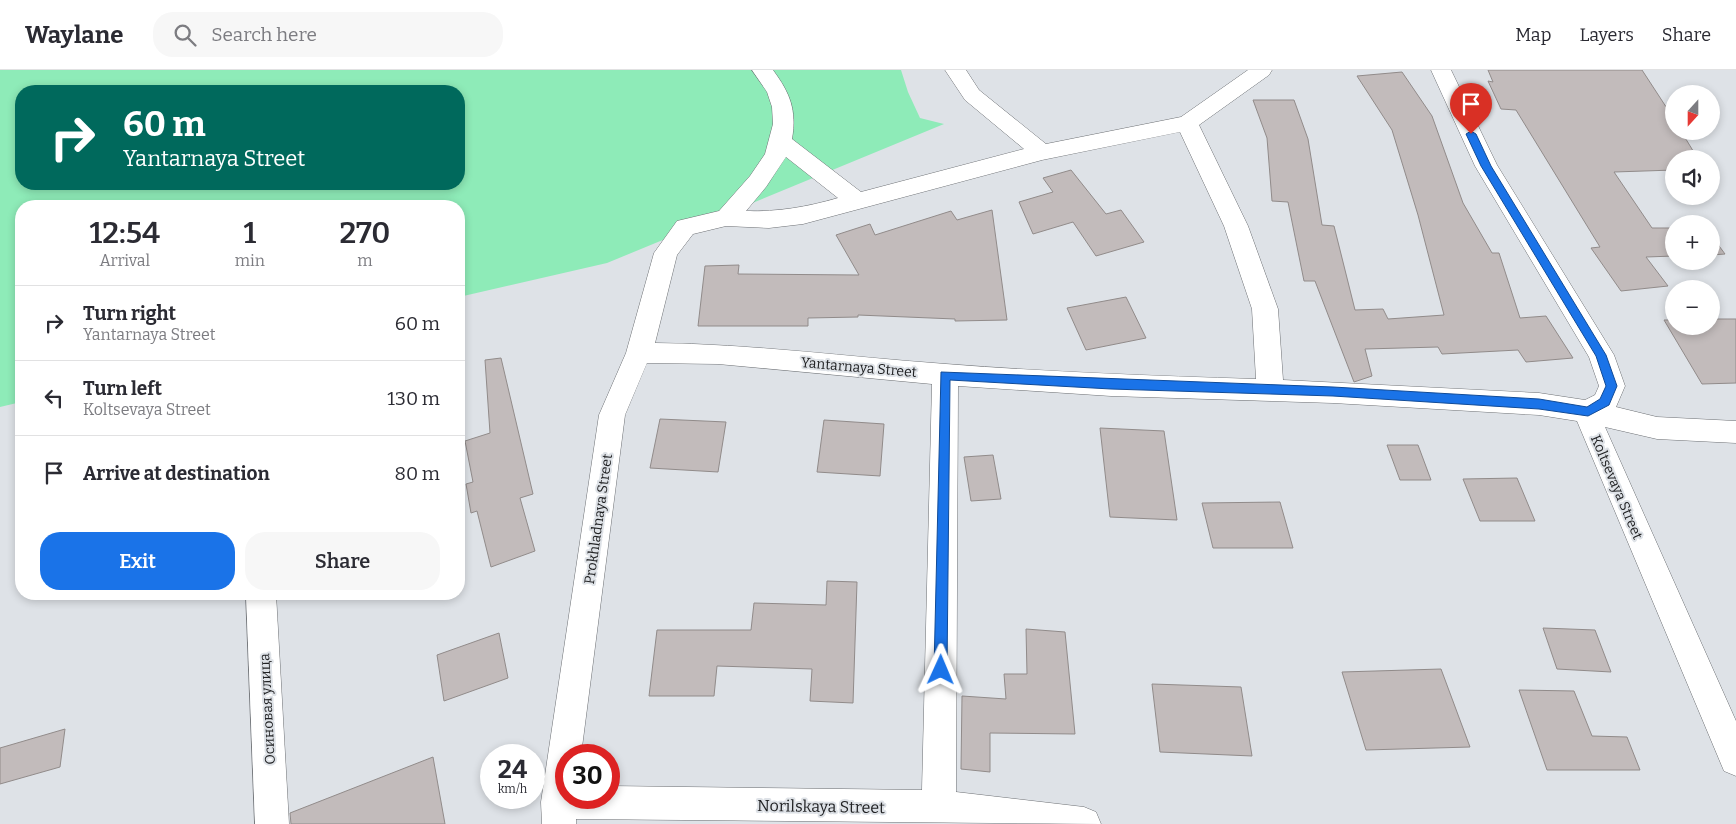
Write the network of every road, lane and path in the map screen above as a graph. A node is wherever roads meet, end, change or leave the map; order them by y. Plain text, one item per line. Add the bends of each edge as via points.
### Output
1 (762, 70) edge
2 (955, 70) edge
3 (1262, 70) edge
4 (1441, 70) edge
5 (1187, 123) junction
6 (782, 142) junction
7 (1042, 152) junction
8 (856, 201) junction
9 (726, 218) junction
10 (639, 353) junction
11 (945, 375) junction
12 (1270, 389) junction
13 (1588, 412) junction
14 (1736, 432) edge
15 (261, 600) edge
16 (1736, 759) edge
17 (939, 808) junction
18 (558, 813) edge
19 (272, 824) edge
20 (1074, 824) edge

1 - 6 street via 783,106
2 - 7 street via 972,95
3 - 5 street
4 - 13 street via 1486,166 1601,355 1612,386 1605,402
5 - 7 street
5 - 12 street via 1236,226 1265,308
6 - 8 street
6 - 9 street via 760,180
7 - 8 street
8 - 9 street via 794,217 769,220
9 - 10 street, Prokhladnaya Street via 685,227 666,253
10 - 11 street, Yantarnaya Street via 718,354
10 - 18 street, Prokhladnaya Street via 612,414
11 - 12 street, Yantarnaya Street via 1111,385
11 - 17 street
12 - 13 street, Yantarnaya Street via 1539,404
13 - 14 street, Yantarnaya Street via 1657,428
13 - 16 street, Koltsevaya Street via 1602,454
15 - 19 street, Осиновая улица
17 - 18 street, Norilskaya Street
17 - 20 street, Norilskaya Street

